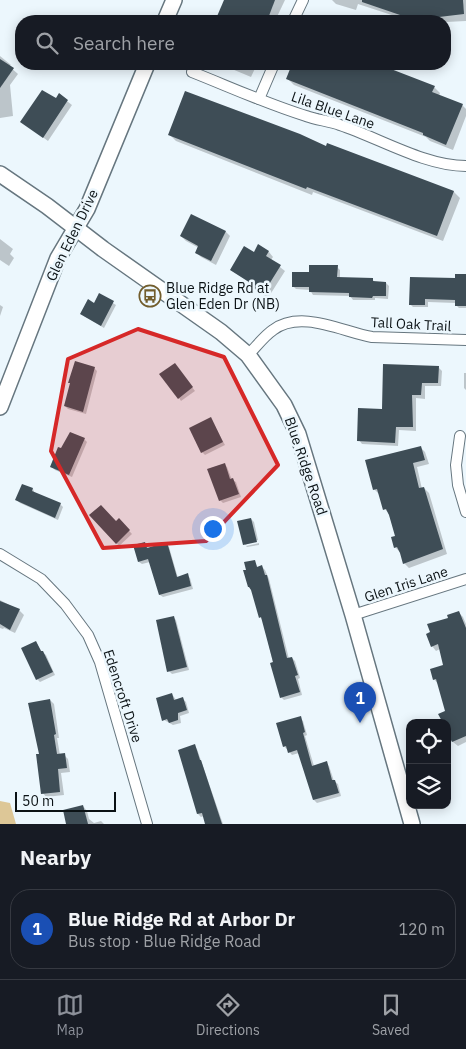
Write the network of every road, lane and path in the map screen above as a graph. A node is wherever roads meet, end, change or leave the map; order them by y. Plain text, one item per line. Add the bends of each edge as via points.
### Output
1 (174, 0) edge
2 (303, 0) edge
3 (168, 15) edge
4 (296, 15) edge
5 (144, 70) edge
6 (271, 70) edge
7 (192, 72) dead end
8 (258, 99) junction
9 (466, 166) edge
10 (0, 174) edge
11 (74, 228) junction
12 (466, 340) edge
13 (248, 355) junction
14 (0, 407) edge
15 (460, 436) dead end
16 (466, 512) edge
17 (0, 554) edge
18 (466, 579) edge
19 (353, 615) junction
20 (147, 824) edge
21 (412, 824) edge

1 - 3 main road
2 - 4 street
5 - 11 main road, Glen Eden Drive via 86,209
6 - 8 street
7 - 8 street, Lila Blue Lane
8 - 9 street, Lila Blue Lane via 339,124 430,160
10 - 11 main road, Blue Ridge Road
11 - 13 main road, Blue Ridge Road via 221,332
11 - 14 main road, Glen Eden Drive via 58,258
12 - 13 street, Tall Oak Trail via 372,337 324,324 291,322 274,329
13 - 19 main road, Blue Ridge Road via 284,405 298,434
15 - 16 street via 456,465
17 - 20 street, Edencroft Drive via 41,579 88,635 100,662
18 - 19 street, Glen Iris Lane
19 - 21 main road, Blue Ridge Road

